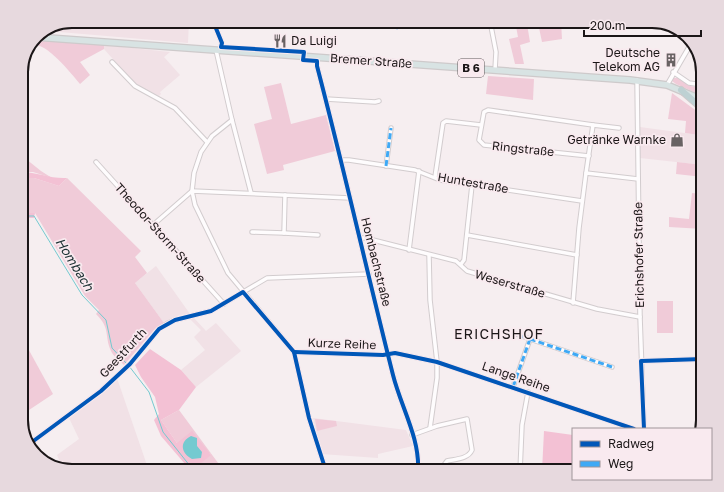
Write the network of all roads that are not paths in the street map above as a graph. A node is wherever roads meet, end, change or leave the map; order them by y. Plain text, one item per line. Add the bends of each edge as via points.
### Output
1 (216, 28) edge
2 (491, 28) edge
3 (44, 38) edge
4 (689, 47) edge
5 (219, 50) junction
6 (318, 57) junction
7 (112, 62) dead end
8 (495, 70) junction
9 (673, 72) junction
10 (637, 80) junction
11 (696, 84) edge
12 (667, 85) junction
13 (681, 90) junction
14 (696, 97) edge
15 (326, 99) junction
16 (379, 100) dead end
17 (696, 103) edge
18 (232, 120) junction
19 (481, 125) junction
20 (593, 125) junction
21 (391, 128) dead end
22 (619, 128) dead end
23 (207, 142) junction
24 (589, 156) junction
25 (340, 160) junction
26 (96, 162) dead end
27 (386, 166) junction
28 (419, 172) junction
29 (586, 174) junction
30 (435, 178) junction
31 (638, 179) junction
32 (472, 185) junction
33 (192, 191) junction
34 (251, 193) junction
35 (285, 195) junction
36 (350, 198) junction
37 (582, 200) junction
38 (153, 225) junction
39 (252, 232) dead end
40 (284, 234) junction
41 (318, 235) dead end
42 (467, 235) junction
43 (360, 238) junction
44 (408, 250) junction
45 (577, 255) junction
46 (429, 256) junction
47 (461, 264) junction
48 (369, 274) junction
49 (243, 292) junction
50 (573, 303) junction
51 (224, 304) junction
52 (640, 317) junction
53 (514, 333) dead end
54 (530, 339) junction
55 (294, 352) junction
56 (388, 354) junction
57 (696, 359) edge
58 (641, 361) junction
59 (437, 362) junction
60 (612, 367) dead end
61 (513, 387) junction
62 (528, 392) junction
63 (430, 428) junction
64 (631, 428) edge
65 (644, 428) edge
66 (412, 435) junction
67 (33, 441) edge
68 (324, 464) edge
69 (418, 464) edge
70 (444, 464) dead end
71 (520, 464) edge

1 - 5 street via 222,43
2 - 8 street via 496,52
3 - 5 main road, Bremer Straße / B 6
4 - 9 street
5 - 6 main road, Bremer Straße / B 6
5 - 18 street
6 - 8 main road, Bremer Straße / B 6
6 - 15 street, Hombachstraße via 317,66
7 - 23 street via 135,86 175,108
8 - 10 main road, Bremer Straße / B 6
9 - 11 street via 688,83
9 - 12 street
10 - 12 main road, Bremer Straße / B 6
10 - 31 street, Erichshofer Straße
12 - 13 main road, Bremer Straße / B 6
13 - 14 main road, Bremer Straße / B 6
13 - 17 highway, B 6
15 - 16 street via 375,102
15 - 25 street, Hombachstraße
18 - 23 street
18 - 34 street
19 - 20 street via 484,112 488,110
19 - 24 street, Ringstraße via 479,140 484,145
19 - 30 street via 443,122
20 - 22 street
20 - 24 street
21 - 27 street
23 - 33 street via 194,172
24 - 29 street
25 - 27 street, Huntestraße
25 - 36 street, Hombachstraße
26 - 38 street, Theodor-Storm-Straße
27 - 28 street, Huntestraße
28 - 30 street, Huntestraße
28 - 44 street
29 - 31 street
29 - 37 street
30 - 32 street, Huntestraße
31 - 52 street, Erichshofer Straße
32 - 37 street, Huntestraße
32 - 42 street
33 - 34 street
33 - 38 street
33 - 49 street via 195,205 224,266
34 - 35 street
35 - 36 street
35 - 40 street
36 - 43 street, Hombachstraße
37 - 45 street
38 - 51 street, Theodor-Storm-Straße
39 - 40 street
40 - 41 street
42 - 45 street
42 - 47 street via 464,260
43 - 44 street, Weserstraße
43 - 48 street, Hombachstraße
44 - 46 street, Weserstraße
45 - 50 street
46 - 47 street, Weserstraße
46 - 59 street via 430,308
47 - 50 street, Weserstraße via 467,271
48 - 49 street, Geestfurth via 267,278
48 - 56 street, Hombachstraße
49 - 51 street, Geestfurth
49 - 55 street
50 - 52 street, Weserstraße
51 - 67 street, Geestfurth via 203,314 176,320 165,326 86,404
52 - 58 street, Erichshofer Straße
53 - 54 street
54 - 60 street
54 - 61 street
55 - 56 street, Kurze Reihe via 383,356
55 - 68 street via 309,418
56 - 59 street, Lange Reihe
56 - 66 street, Hombachstraße
57 - 58 street
58 - 65 street, Erichshofer Straße
59 - 61 street, Lange Reihe
59 - 63 street
61 - 62 street, Lange Reihe
62 - 64 street, Lange Reihe
62 - 71 street via 522,425
63 - 66 street
63 - 70 street via 467,419 472,450 470,454
66 - 69 street, Hombachstraße via 418,454

